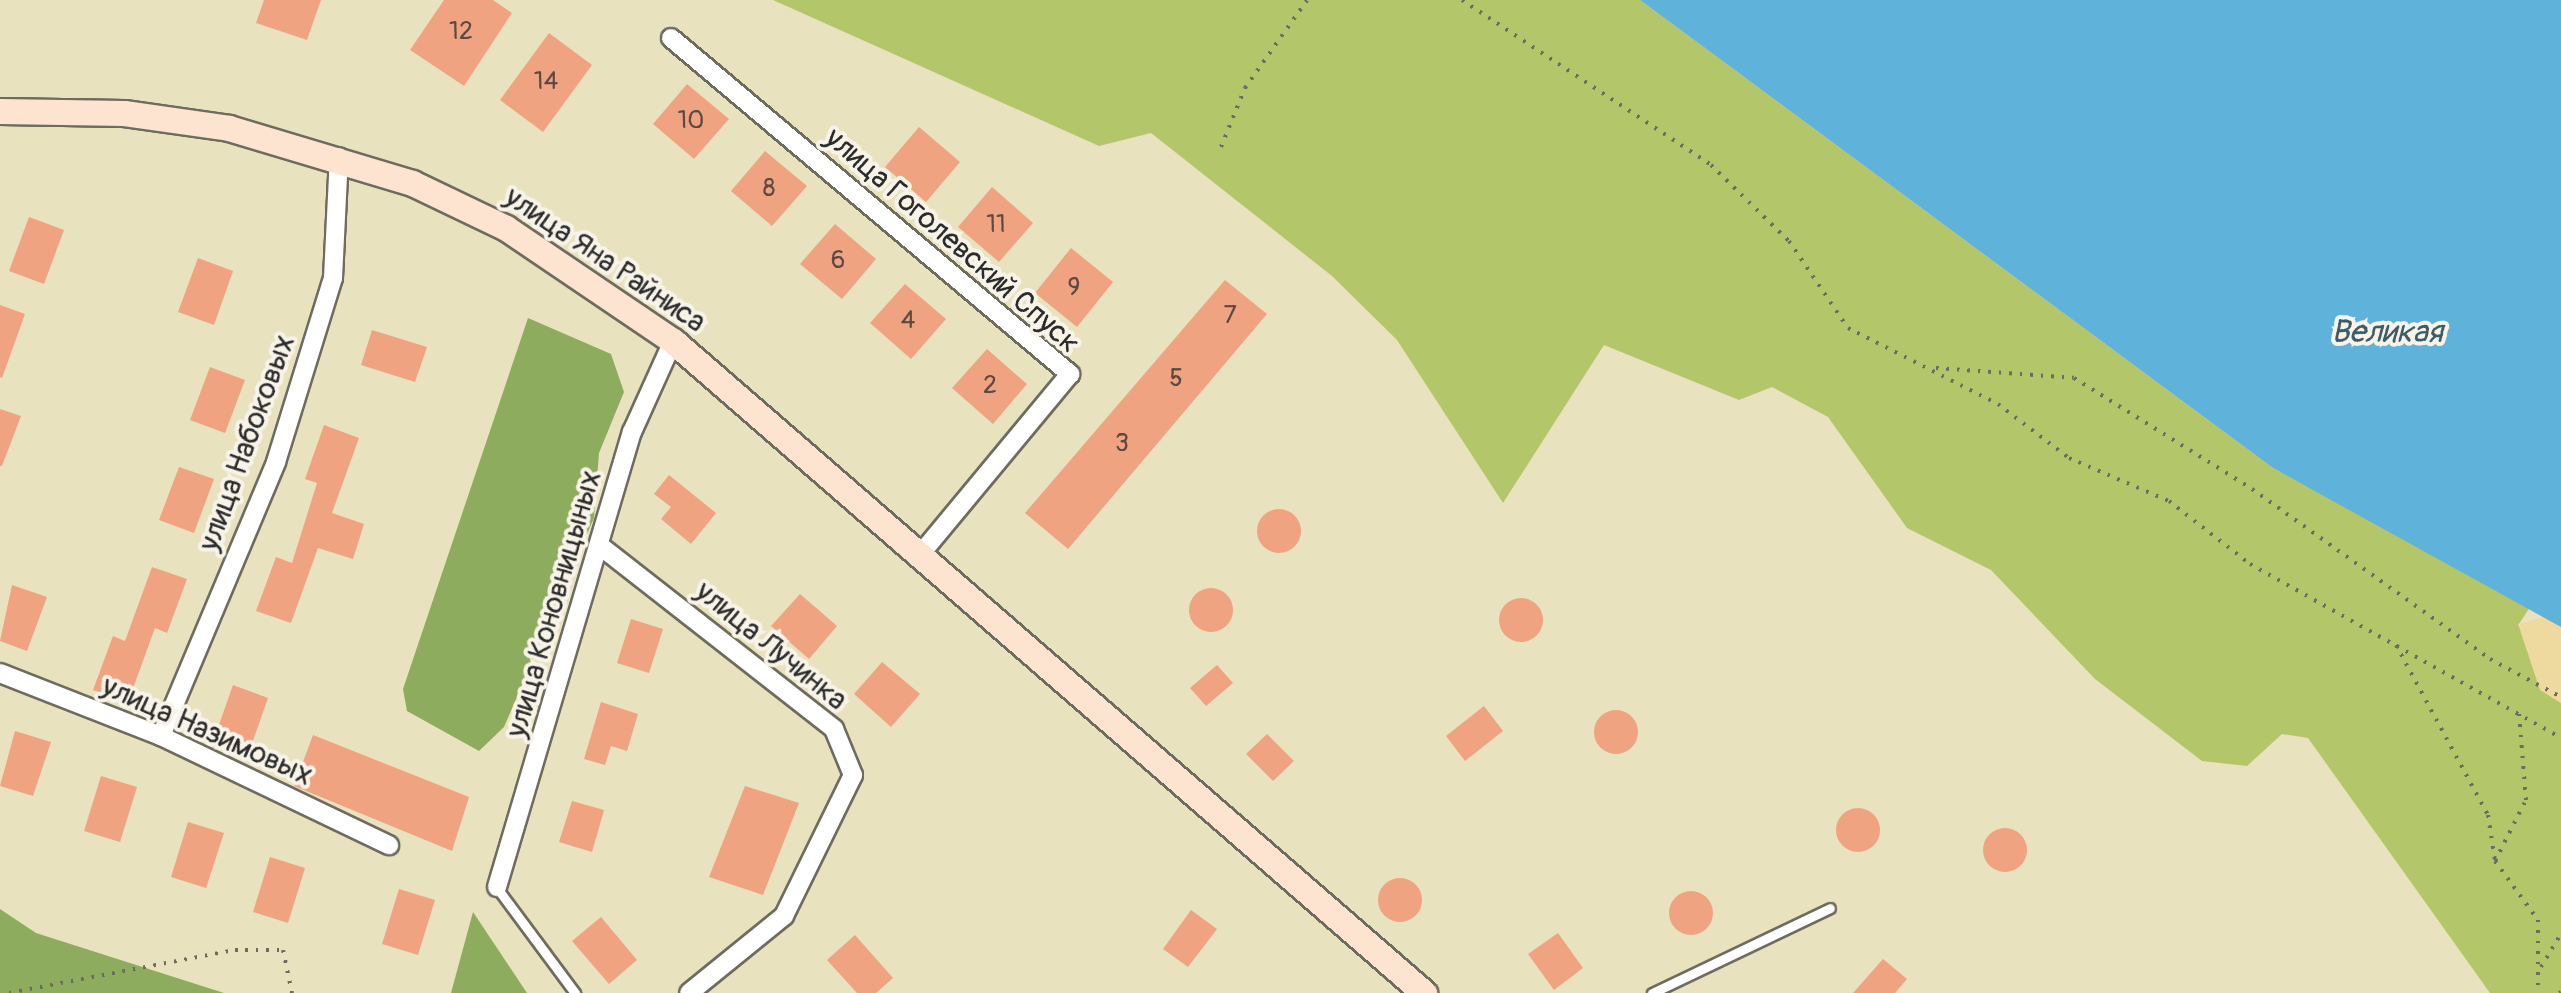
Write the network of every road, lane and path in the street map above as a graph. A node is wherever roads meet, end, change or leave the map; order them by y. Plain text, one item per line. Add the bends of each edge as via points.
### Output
1 (1307, 0) edge
2 (1462, 0) edge
3 (670, 38) dead end
4 (0, 110) edge
5 (1222, 148) dead end
6 (339, 157) junction
7 (673, 341) junction
8 (1931, 368) junction
9 (604, 550) junction
10 (922, 552) junction
11 (2395, 643) junction
12 (0, 673) edge
13 (2561, 698) edge
14 (2520, 713) junction
15 (161, 736) junction
16 (2561, 738) edge
17 (389, 846) dead end
18 (2495, 860) junction
19 (497, 886) joint
20 (1830, 908) dead end
21 (2561, 934) edge
22 (2539, 972) junction
23 (48, 984) junction
24 (8, 993) edge
25 (44, 993) edge
26 (292, 993) edge
27 (575, 993) edge
28 (689, 993) edge
29 (1424, 993) edge
30 (1652, 993) edge
31 (2538, 993) edge

1 - 5 path via 1245,88
2 - 8 path via 1711,164 1789,241 1848,328
3 - 10 street, улица Гоголевский Спуск via 1070,374
4 - 6 street, улица Яна Райниса via 124,113
6 - 7 street, улица Яна Райниса via 506,228
6 - 15 street, улица Набоковых via 333,278 322,315 276,462
7 - 9 street, улица Коновницыных via 632,432
7 - 10 street, улица Яна Райниса
8 - 11 path
8 - 13 path via 2074,378
9 - 19 street, улица Коновницыных
9 - 28 street, улица Лучинка via 834,729 853,775 784,916
10 - 29 street, улица Яна Райниса
11 - 14 path
11 - 18 path via 2488,815
12 - 15 street, улица Назимовых
14 - 16 path
14 - 18 path via 2526,800
15 - 17 street, улица Назимовых
18 - 22 path via 2538,920
19 - 27 lane
20 - 30 lane
21 - 22 path
22 - 31 path
23 - 24 path
23 - 25 path
23 - 26 path via 235,950 283,950

